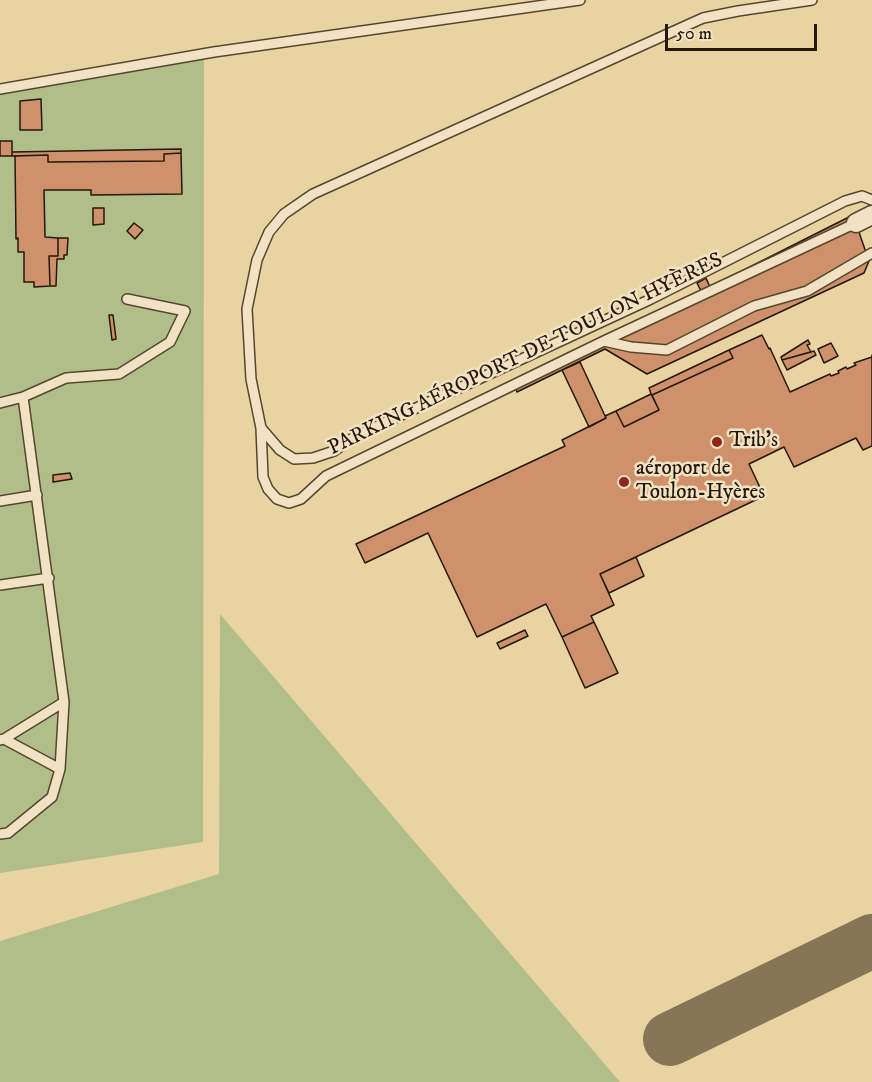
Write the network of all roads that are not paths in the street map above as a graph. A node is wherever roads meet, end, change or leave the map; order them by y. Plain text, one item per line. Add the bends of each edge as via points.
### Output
1 (579, 0) edge
2 (812, 0) edge
3 (0, 88) edge
4 (872, 200) edge
5 (864, 219) edge
6 (872, 253) edge
7 (127, 299) dead end
8 (604, 341) junction
9 (23, 397) junction
10 (0, 403) edge
11 (261, 429) junction
12 (37, 495) junction
13 (0, 501) edge
14 (49, 578) junction
15 (0, 585) edge
16 (64, 702) junction
17 (2, 740) edge
18 (60, 769) junction
19 (0, 834) edge

1 - 3 lane via 214,52
2 - 11 lane, PARKING AÉROPORT DE TOULON HYÈRES via 703,18 366,169 313,194 284,214 269,232 257,260 248,309 251,379
4 - 11 lane via 862,196 845,201 651,299 356,436 334,451 294,459
5 - 8 lane, PARKING AÉROPORT DE TOULON HYÈRES
6 - 8 lane via 807,291 754,306 667,350
7 - 9 lane via 185,311 170,342 119,374 66,378
8 - 11 lane, PARKING AÉROPORT DE TOULON HYÈRES via 326,476 301,499 289,503 277,500 263,477
9 - 10 lane
9 - 12 lane
12 - 13 lane
12 - 14 lane
14 - 15 lane
14 - 16 lane
16 - 17 lane
16 - 18 lane
17 - 18 lane
18 - 19 lane via 52,797 8,833

